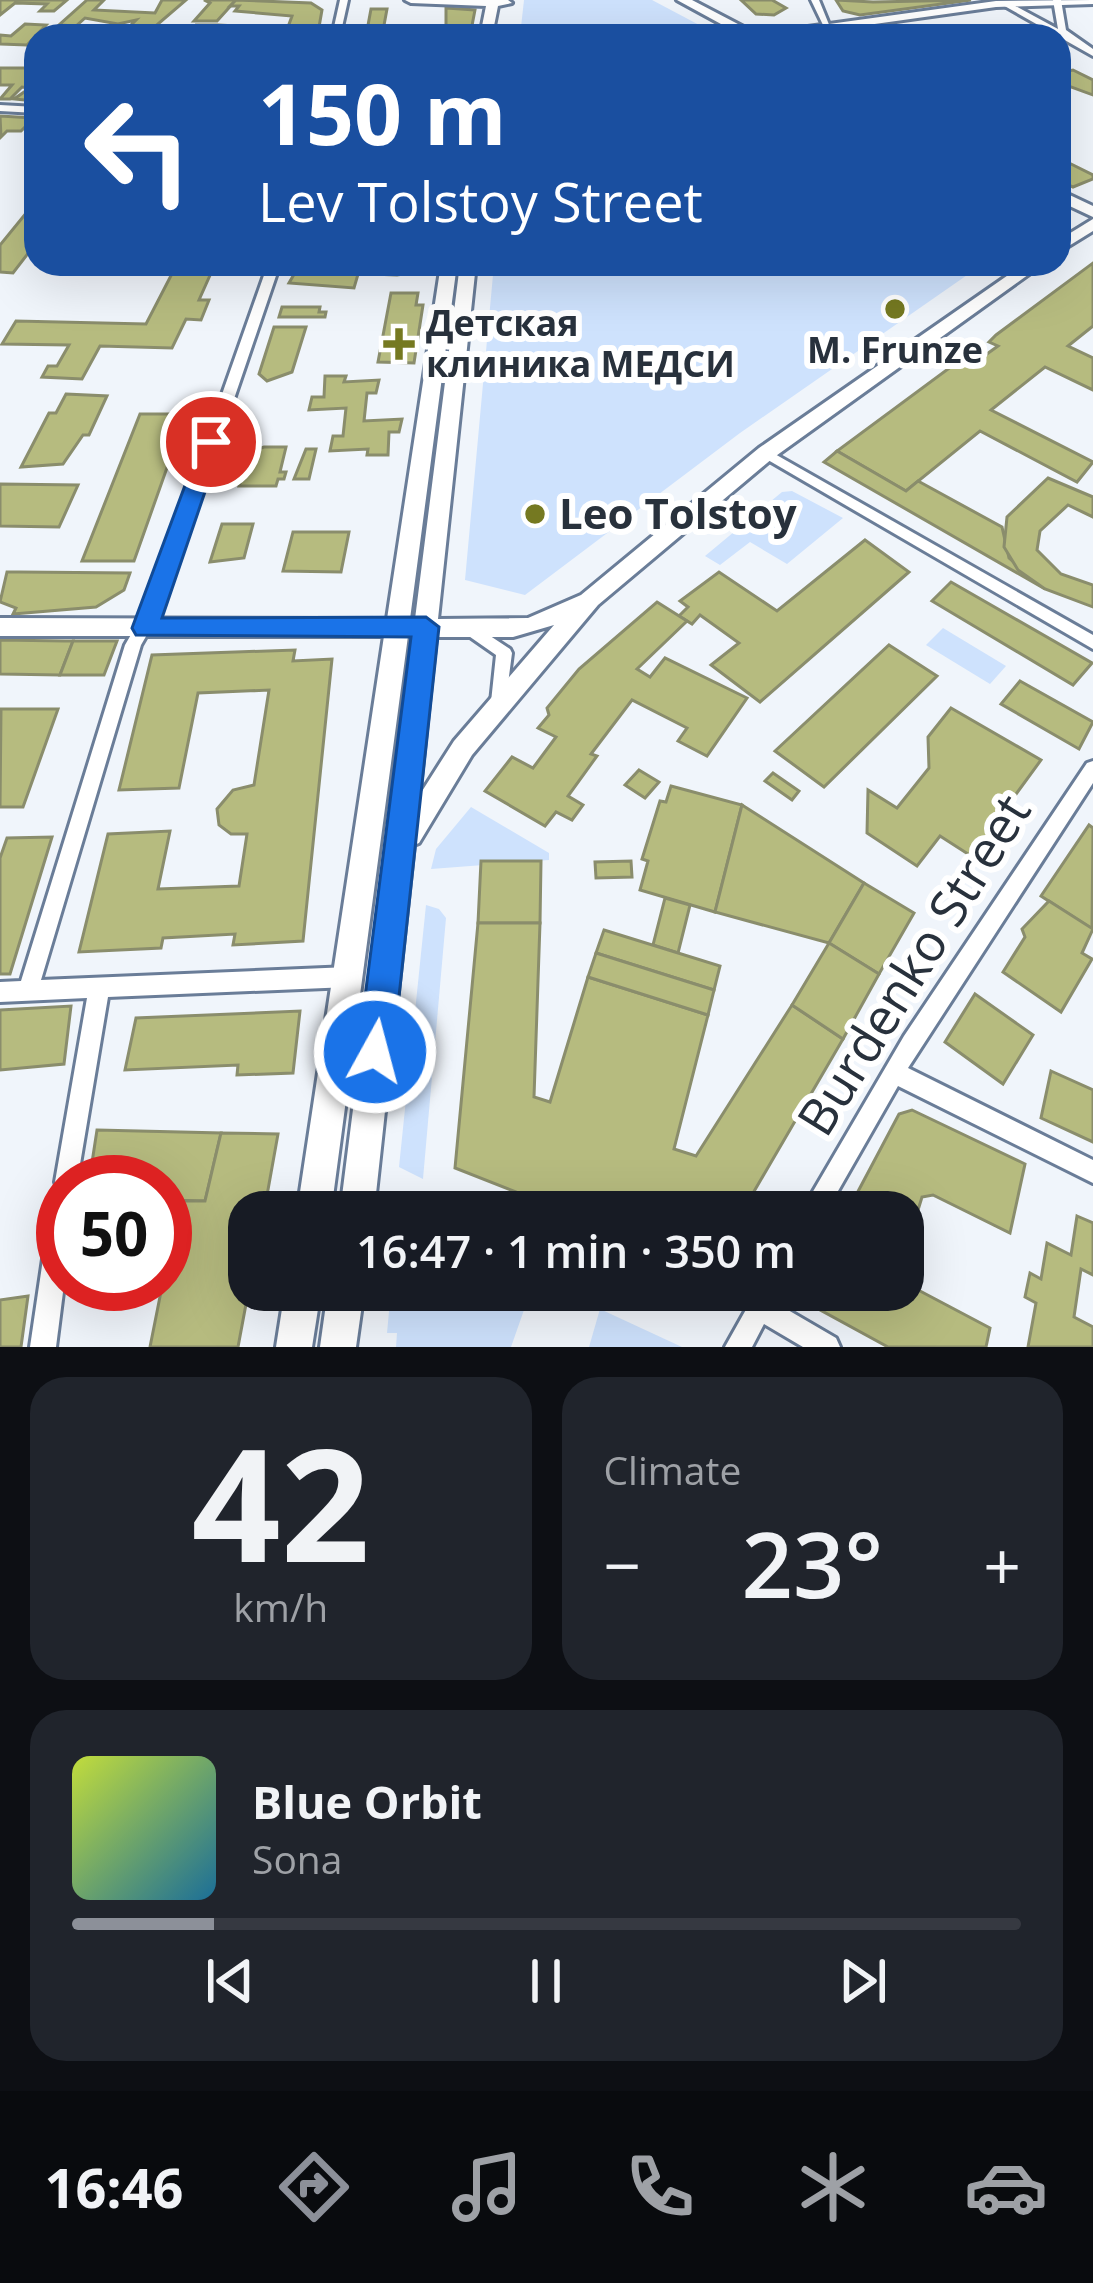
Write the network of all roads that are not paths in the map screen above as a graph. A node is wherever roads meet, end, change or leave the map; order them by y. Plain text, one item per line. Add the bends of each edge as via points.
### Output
1 (411, 0) edge
2 (683, 0) edge
3 (499, 1) edge
4 (1057, 1) edge
5 (1093, 1) edge
6 (1005, 4) junction
7 (729, 24) edge
8 (835, 24) edge
9 (1042, 24) edge
10 (1071, 37) edge
11 (1071, 39) edge
12 (1076, 42) junction
13 (1093, 53) edge
14 (270, 276) edge
15 (447, 276) edge
16 (467, 276) edge
17 (1018, 276) edge
18 (766, 453) junction
19 (590, 599) junction
20 (0, 627) edge
21 (397, 627) junction
22 (426, 627) junction
23 (468, 627) junction
24 (145, 628) junction
25 (1093, 643) edge
26 (498, 703) junction
27 (1093, 768) edge
28 (401, 854) junction
29 (350, 977) junction
30 (99, 988) junction
31 (28, 991) junction
32 (0, 992) edge
33 (892, 1072) junction
34 (71, 1155) edge
35 (1093, 1172) edge
36 (318, 1191) edge
37 (359, 1191) edge
38 (825, 1191) edge
39 (48, 1311) edge
40 (300, 1311) edge
41 (343, 1311) edge
42 (758, 1311) edge
43 (780, 1311) edge
44 (43, 1347) edge
45 (294, 1347) edge
46 (338, 1347) edge
47 (738, 1347) edge
48 (827, 1347) edge

1 - 3 street
2 - 7 street
4 - 5 street
4 - 6 street
6 - 8 street
6 - 9 street
10 - 12 street
11 - 12 street
12 - 13 street
14 - 24 street
15 - 21 street
16 - 22 street
17 - 18 street
18 - 19 street
18 - 25 street
19 - 23 street via 531,626
19 - 26 street
20 - 24 street
21 - 22 street
21 - 24 street
21 - 29 street
22 - 23 street
22 - 28 street
23 - 26 street via 504,653
24 - 31 street
26 - 28 street via 428,797
27 - 33 street, Burdenko Street
28 - 37 street
29 - 30 street
29 - 36 street
30 - 31 street
30 - 34 street
31 - 32 street
33 - 35 street
33 - 38 street, Burdenko Street
39 - 44 street
40 - 45 street
41 - 46 street
42 - 47 street
43 - 48 street

